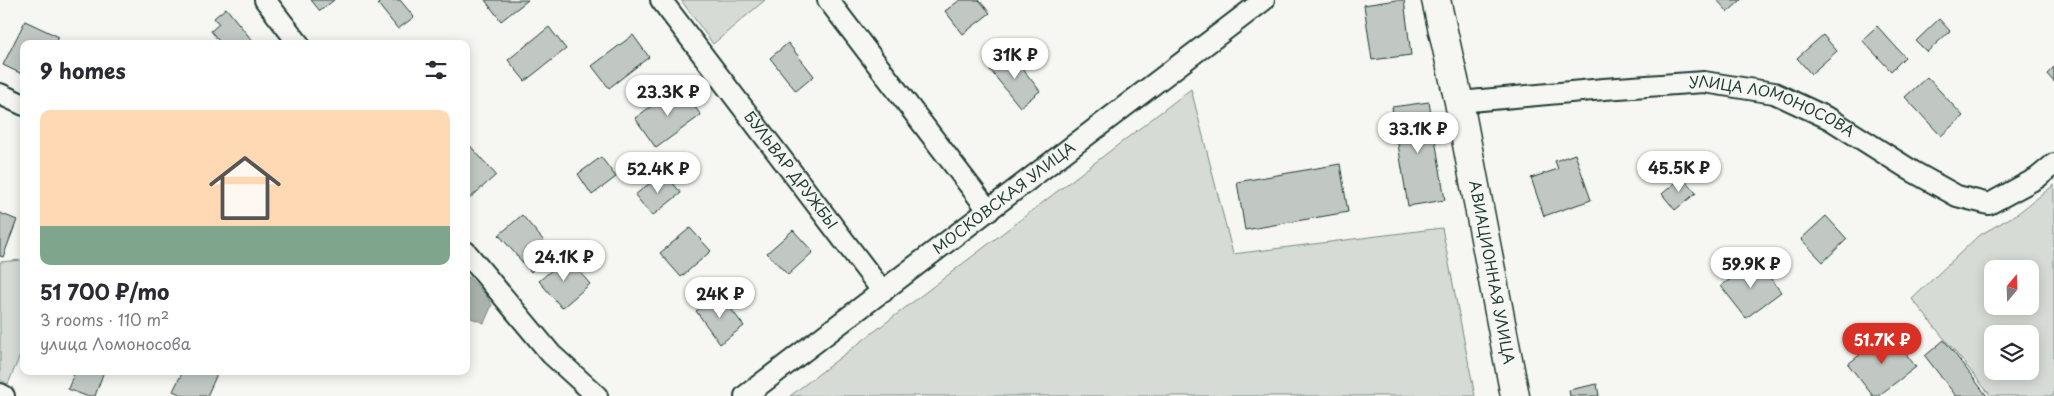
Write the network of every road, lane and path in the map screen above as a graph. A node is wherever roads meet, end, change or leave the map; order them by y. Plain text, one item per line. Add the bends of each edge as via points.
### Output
1 (264, 0) edge
2 (662, 0) edge
3 (828, 0) edge
4 (1264, 0) edge
5 (1436, 0) edge
6 (296, 40) edge
7 (0, 94) edge
8 (1459, 102) junction
9 (20, 104) edge
10 (2054, 164) edge
11 (990, 211) junction
12 (470, 257) edge
13 (883, 292) junction
14 (0, 394) edge
15 (4, 396) edge
16 (597, 396) edge
17 (745, 396) edge
18 (1515, 396) edge

1 - 6 street
2 - 13 street, БУЛЬВАР ДРУЖБЫ
3 - 11 street
4 - 11 street, МОСКОВСКАЯ УЛИЦА
5 - 8 street, АВИАЦИОННАЯ УЛИЦА
7 - 9 street
8 - 10 street, УЛИЦА ЛОМОНОСОВА via 1704,82 1774,92 1830,120 1956,196 1989,204 2037,178
8 - 18 street, АВИАЦИОННАЯ УЛИЦА
11 - 13 street, МОСКОВСКАЯ УЛИЦА
12 - 16 street via 551,354
13 - 17 street, МОСКОВСКАЯ УЛИЦА
14 - 15 street

